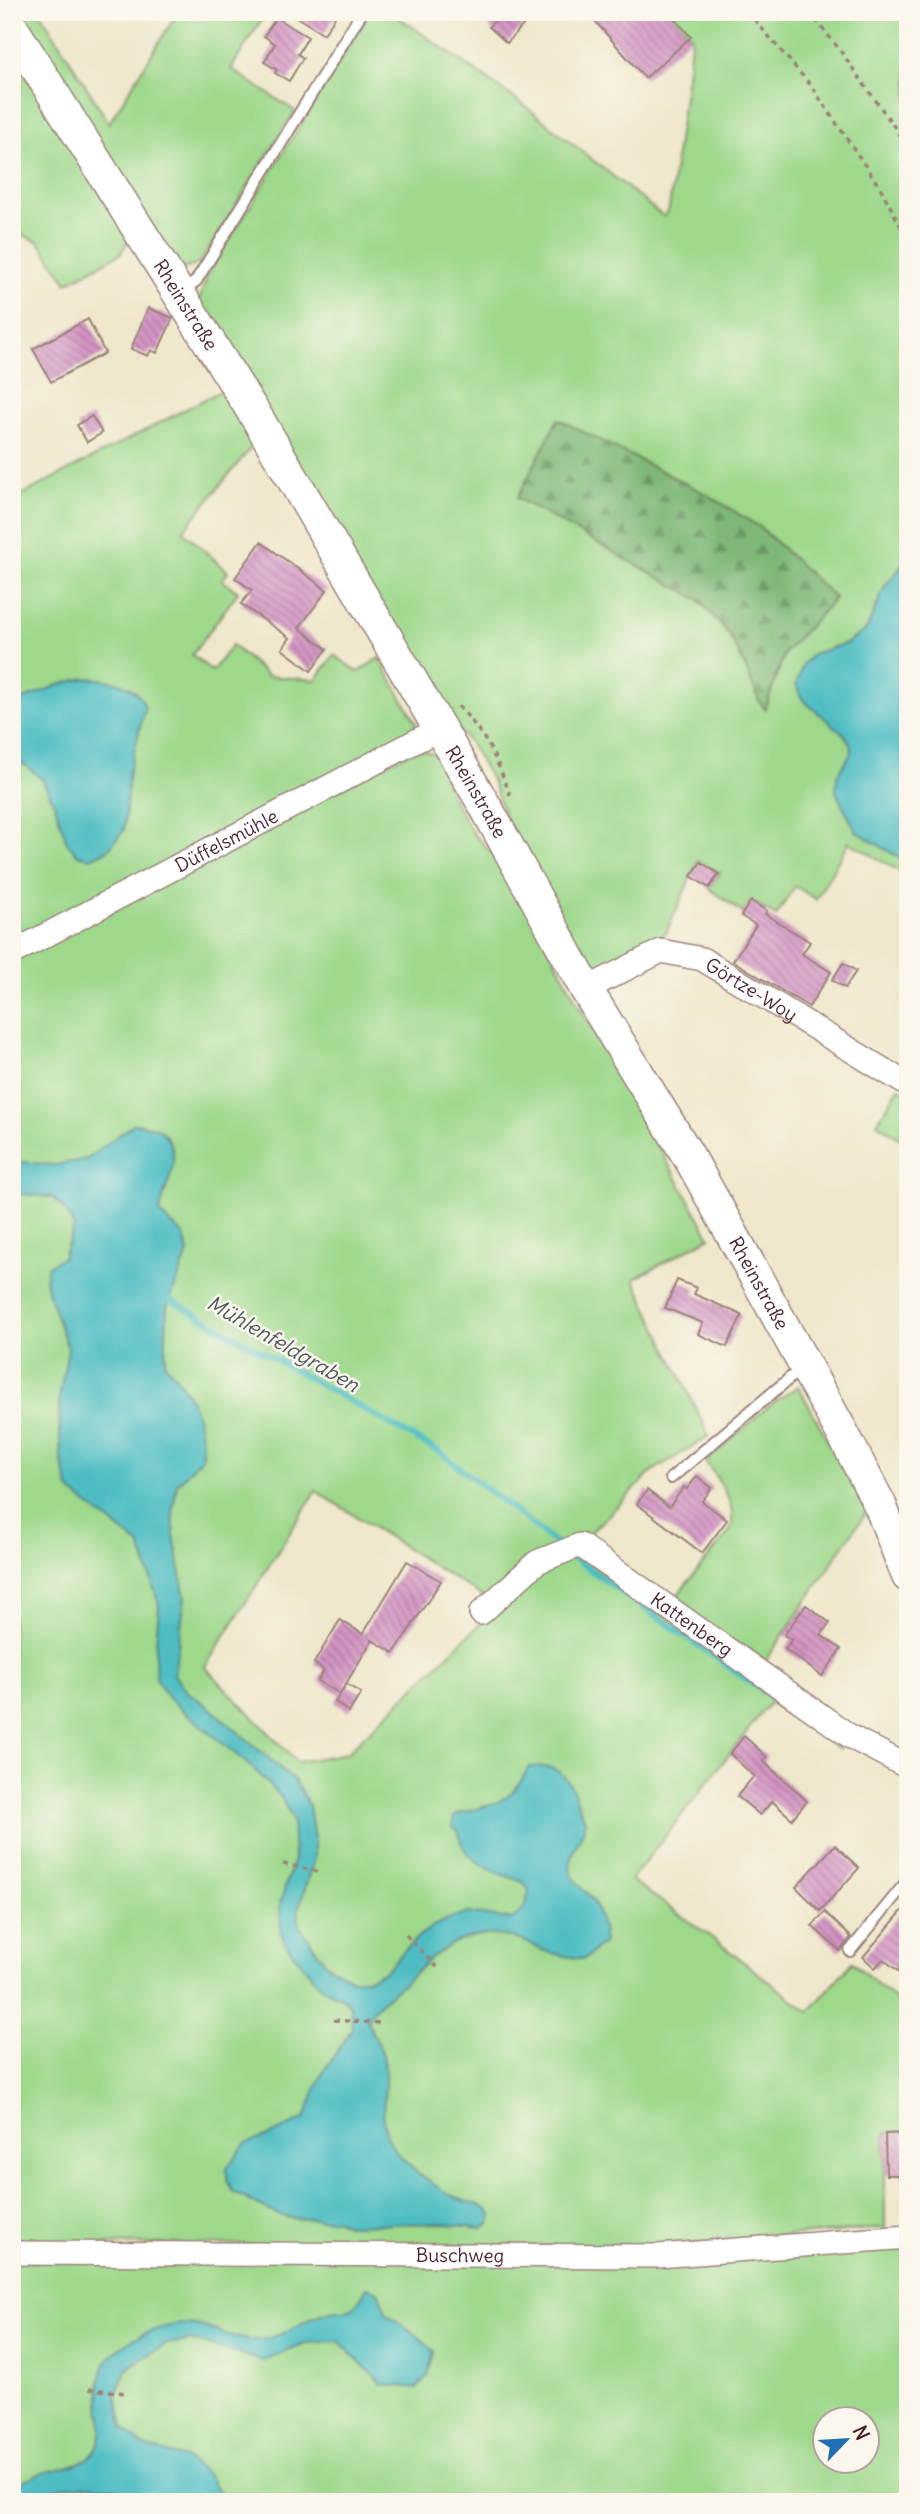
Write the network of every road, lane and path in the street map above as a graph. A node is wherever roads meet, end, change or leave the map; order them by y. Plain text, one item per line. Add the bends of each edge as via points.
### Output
1 (362, 12) edge
2 (748, 12) edge
3 (808, 12) edge
4 (12, 28) edge
5 (908, 146) edge
6 (908, 240) edge
7 (181, 294) junction
8 (439, 729) junction
9 (12, 953) edge
10 (586, 989) junction
11 (908, 1085) edge
12 (804, 1366) junction
13 (671, 1478) dead end
14 (908, 1576) edge
15 (481, 1613) dead end
16 (908, 1768) edge
17 (284, 1864) dead end
18 (321, 1872) dead end
19 (908, 1880) edge
20 (406, 1935) dead end
21 (850, 1951) dead end
22 (439, 1969) dead end
23 (334, 2020) dead end
24 (380, 2023) dead end
25 (908, 2237) edge
26 (12, 2253) edge
27 (89, 2389) dead end
28 (127, 2393) dead end

1 - 7 lane via 196,281
2 - 6 path via 812,87 881,189
3 - 5 path
4 - 7 main road, Rheinstraße
7 - 8 main road, Rheinstraße
8 - 9 street, Düffelsmühle
8 - 10 main road, Rheinstraße
10 - 11 street, Görtze-Woy via 661,951 702,959
10 - 12 main road, Rheinstraße via 692,1162
12 - 13 lane
12 - 14 main road, Rheinstraße via 880,1504
15 - 16 street, Kattenberg via 537,1562 580,1545 851,1737
17 - 18 path
19 - 21 lane
20 - 22 path
23 - 24 path
25 - 26 street, Buschweg via 658,2256
27 - 28 path

